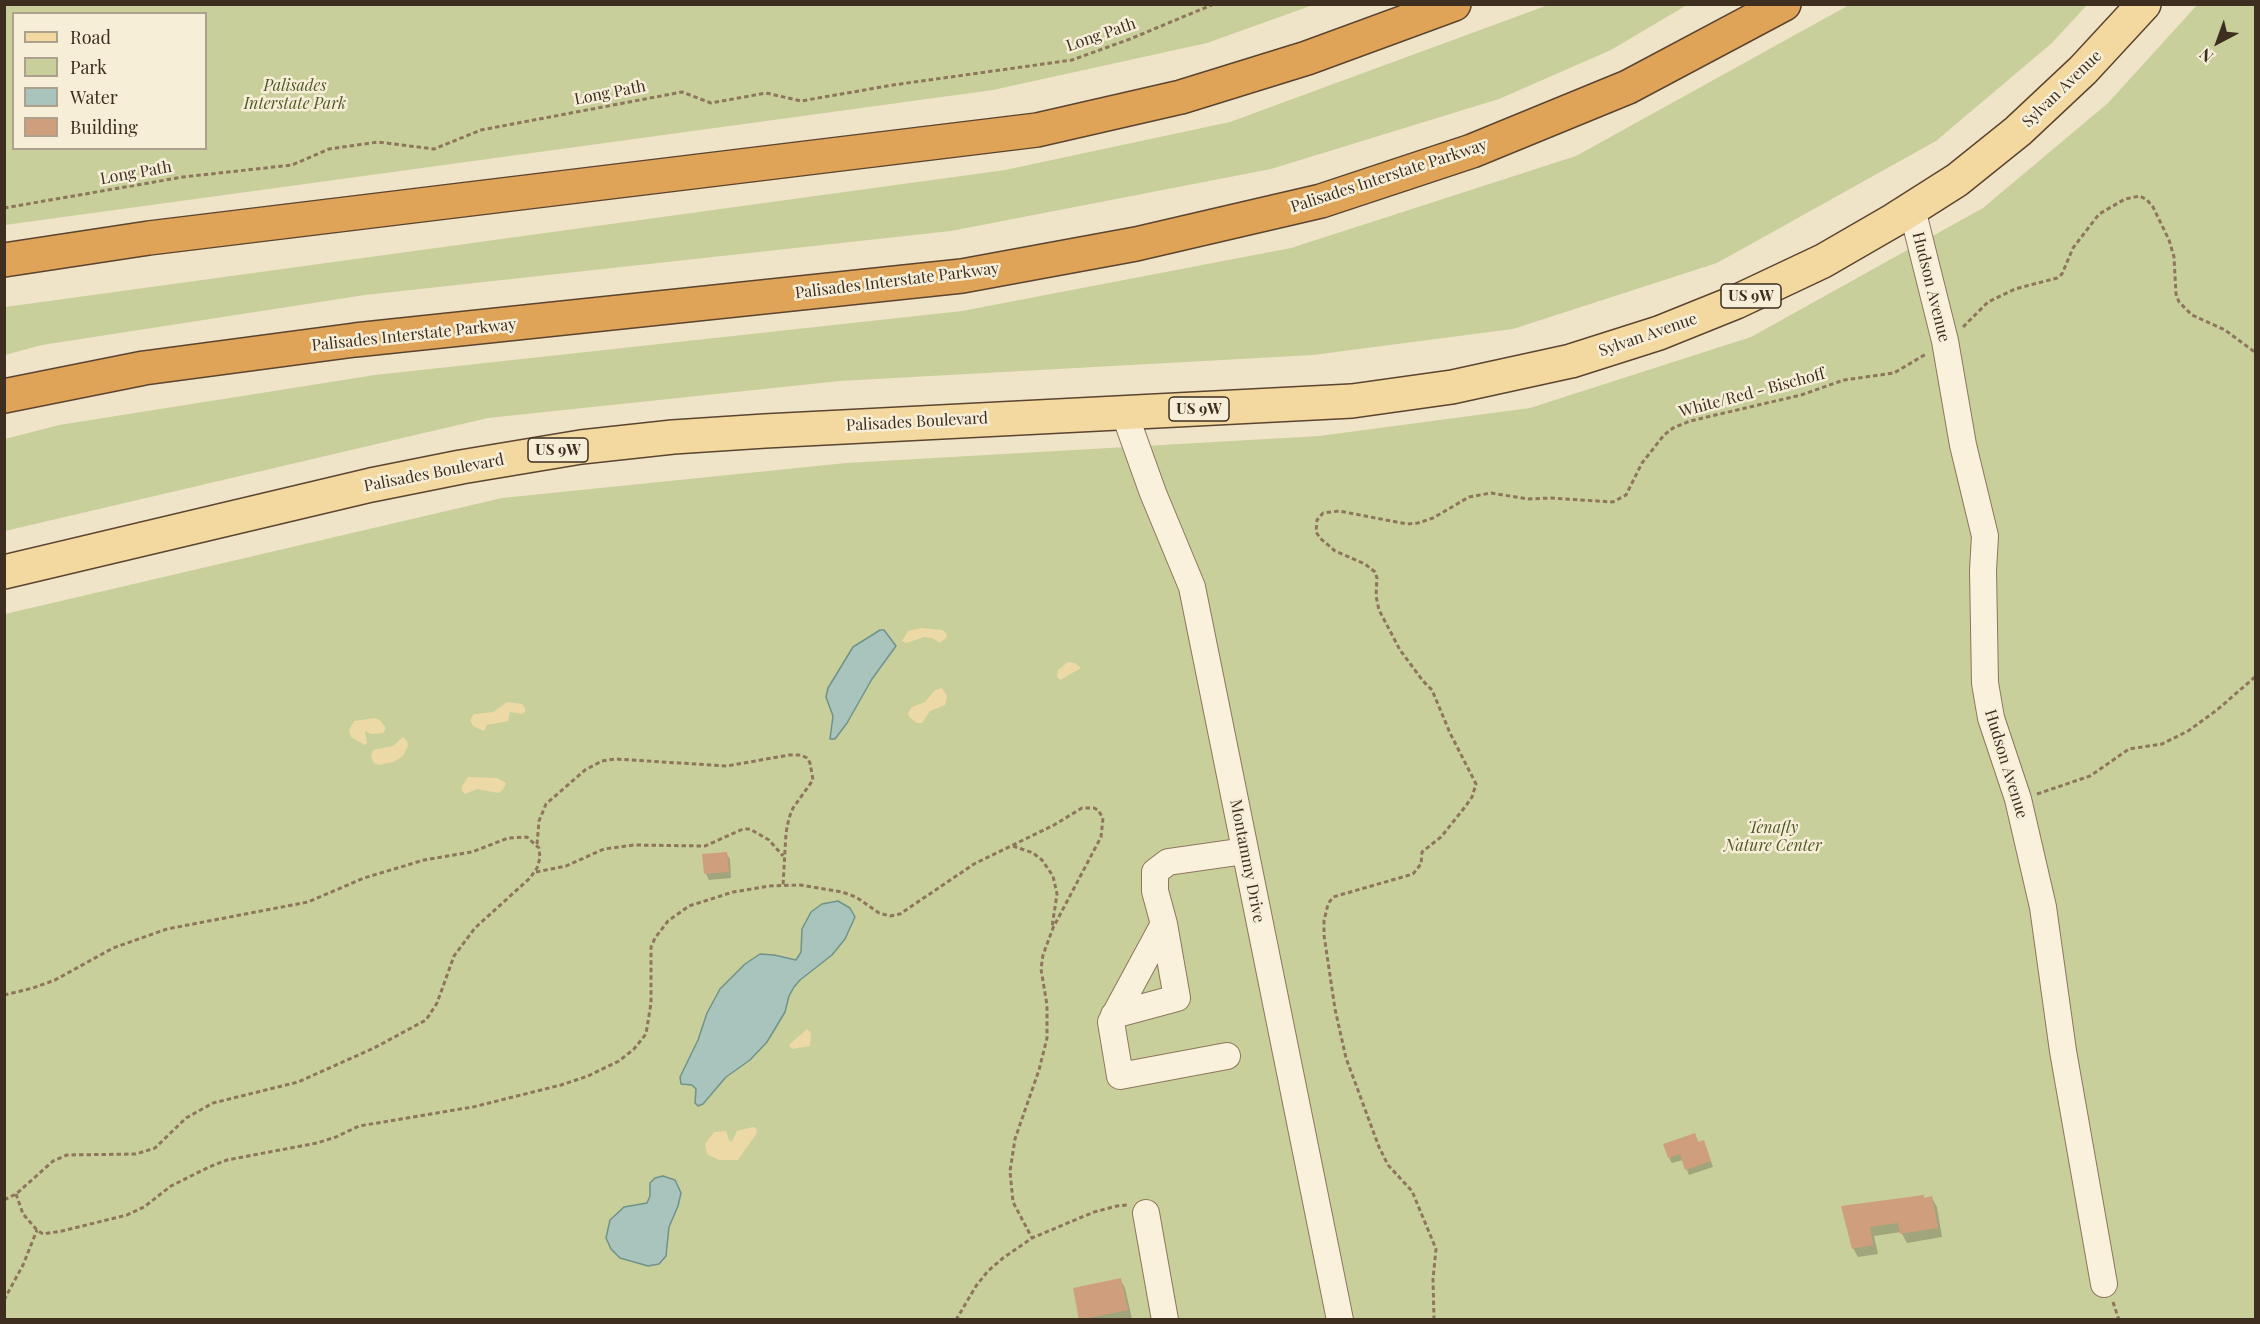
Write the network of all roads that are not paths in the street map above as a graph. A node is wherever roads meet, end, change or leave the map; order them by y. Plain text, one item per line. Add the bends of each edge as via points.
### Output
1 (1454, 4) edge
2 (1784, 4) edge
3 (2144, 4) edge
4 (1912, 209) junction
5 (4, 260) edge
6 (4, 396) edge
7 (1124, 412) junction
8 (4, 572) edge
9 (1245, 851) junction
10 (1164, 924) junction
11 (1114, 1015) junction
12 (1227, 1056) dead end
13 (1146, 1213) road end
14 (2104, 1284) dead end
15 (1165, 1320) edge
16 (1340, 1320) edge

1 - 5 highway via 1307,58 1181,97 1037,130 150,238
2 - 6 highway, Palisades Interstate Parkway via 1628,87 1472,151 1321,201 1136,244 962,276 355,340 144,369
3 - 4 main road, Sylvan Avenue / US 9W via 2024,126 1963,175
4 - 7 main road, Sylvan Avenue / US 9W via 1839,252 1736,303 1659,333 1563,363 1475,383 1379,398
4 - 14 street, Hudson Avenue via 1945,341 1962,445 1985,536 1985,683 1990,718 2018,800 2043,907 2063,1051
7 - 8 main road, Palisades Boulevard / US 9W via 700,435 551,452 381,483
7 - 9 street, Montammy Drive via 1191,587
9 - 10 street via 1168,862 1155,872 1155,891
9 - 16 street, Montammy Drive
10 - 11 street
10 - 11 street via 1177,998
11 - 12 street via 1111,1022 1120,1076
13 - 15 street

